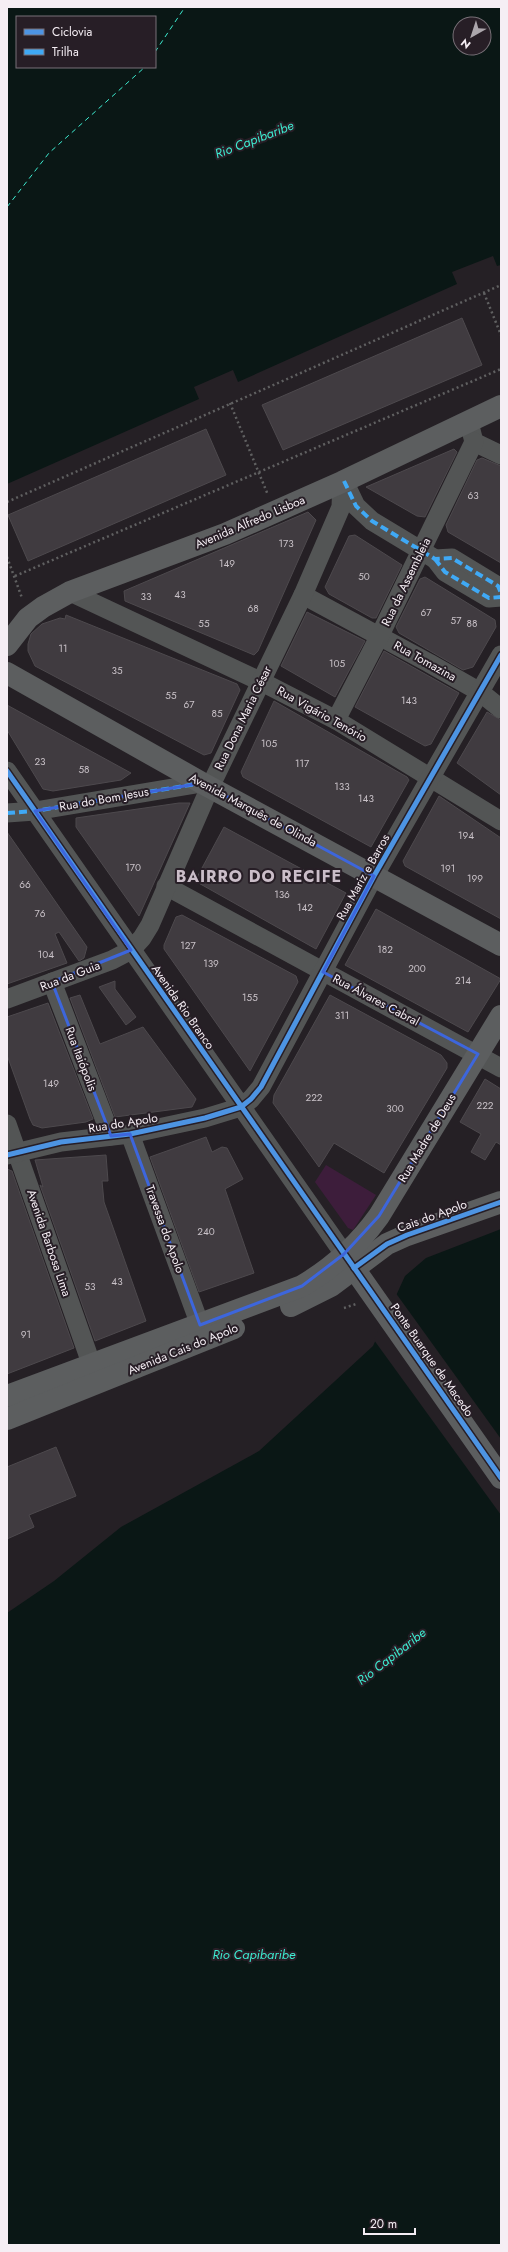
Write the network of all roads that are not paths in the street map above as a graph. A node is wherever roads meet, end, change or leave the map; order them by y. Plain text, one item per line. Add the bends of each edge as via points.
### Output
1 (501, 406) edge
2 (468, 420) junction
3 (474, 442) junction
4 (501, 454) edge
5 (343, 481) junction
6 (428, 555) junction
7 (70, 592) junction
8 (501, 593) edge
9 (303, 595) junction
10 (501, 597) edge
11 (380, 636) junction
12 (7, 645) edge
13 (501, 654) edge
14 (7, 673) edge
15 (262, 682) junction
16 (480, 692) junction
17 (501, 709) edge
18 (336, 720) junction
19 (7, 771) edge
20 (431, 776) junction
21 (206, 785) junction
22 (35, 811) junction
23 (7, 813) edge
24 (501, 820) edge
25 (374, 876) junction
26 (166, 886) junction
27 (501, 945) edge
28 (131, 950) junction
29 (323, 972) junction
30 (52, 982) junction
31 (7, 999) edge
32 (501, 1016) edge
33 (478, 1054) junction
34 (501, 1068) edge
35 (241, 1107) junction
36 (7, 1124) edge
37 (130, 1134) junction
38 (111, 1136) junction
39 (12, 1153) edge
40 (498, 1199) edge
41 (349, 1261) junction
42 (200, 1325) junction
43 (91, 1363) junction
44 (7, 1396) edge
45 (7, 1419) edge
46 (501, 1478) edge

1 - 2 main road, Avenida Alfredo Lisboa
2 - 3 street
2 - 5 main road, Avenida Alfredo Lisboa
3 - 4 street
3 - 6 street, Rua da Assembleia
5 - 6 street via 356,506 372,521
5 - 7 main road, Avenida Alfredo Lisboa via 172,555
5 - 9 street, Rua Dona Maria César via 341,507
6 - 8 street via 452,558 498,586
6 - 10 street via 445,572 489,598
6 - 11 street, Rua da Assembleia
7 - 12 main road, Avenida Alfredo Lisboa via 28,618
7 - 15 street, Rua Vigário Tenório
9 - 11 street, Rua Tomazina
9 - 15 street, Rua Dona Maria César
11 - 16 street, Rua Tomazina
11 - 18 street, Rua da Assembleia
13 - 16 street, Rua Mariz e Barros
14 - 21 main road, Avenida Marquês de Olinda
15 - 18 street, Rua Vigário Tenório
15 - 21 street, Rua Dona Maria César
16 - 17 street, Rua Tomazina
16 - 20 street, Rua Mariz e Barros
18 - 20 street, Rua Vigário Tenório
19 - 22 street, Avenida Rio Branco
20 - 24 street, Rua Vigário Tenório
20 - 25 street, Rua Mariz e Barros
21 - 22 street, Rua do Bom Jesus
21 - 25 main road, Avenida Marquês de Olinda
21 - 26 street, Rua Dona Maria César
22 - 23 street, Rua do Bom Jesus
22 - 28 street, Avenida Rio Branco
25 - 27 main road, Avenida Marquês de Olinda
25 - 29 street, Rua Mariz e Barros
26 - 28 street, Rua Dona Maria César via 150,924
26 - 29 street, Rua Álvares Cabral
28 - 30 street, Rua da Guia via 112,960
28 - 35 street, Avenida Rio Branco
29 - 33 street, Rua Álvares Cabral
29 - 35 street, Rua Mariz e Barros via 261,1087
30 - 31 street, Rua da Guia
30 - 38 street, Rua Itaiópolis
32 - 33 main road, Rua Madre de Deus
33 - 34 street, Rua Álvares Cabral
33 - 41 main road, Rua Madre de Deus
35 - 37 street, Rua do Apolo via 205,1118
35 - 41 street, Avenida Rio Branco
36 - 39 street, Avenida Barbosa Lima
37 - 38 street, Rua do Apolo
37 - 42 street, Travessa do Apolo
38 - 39 street, Rua do Apolo via 61,1142
39 - 43 street, Avenida Barbosa Lima
40 - 41 main road, Cais do Apolo
41 - 42 main road, Avenida Cais do Apolo via 302,1286
41 - 45 main road, Avenida Cais do Apolo via 331,1286 306,1300
41 - 46 main road, Ponte Buarque de Macedo
42 - 43 main road, Avenida Cais do Apolo
43 - 44 main road, Avenida Cais do Apolo

